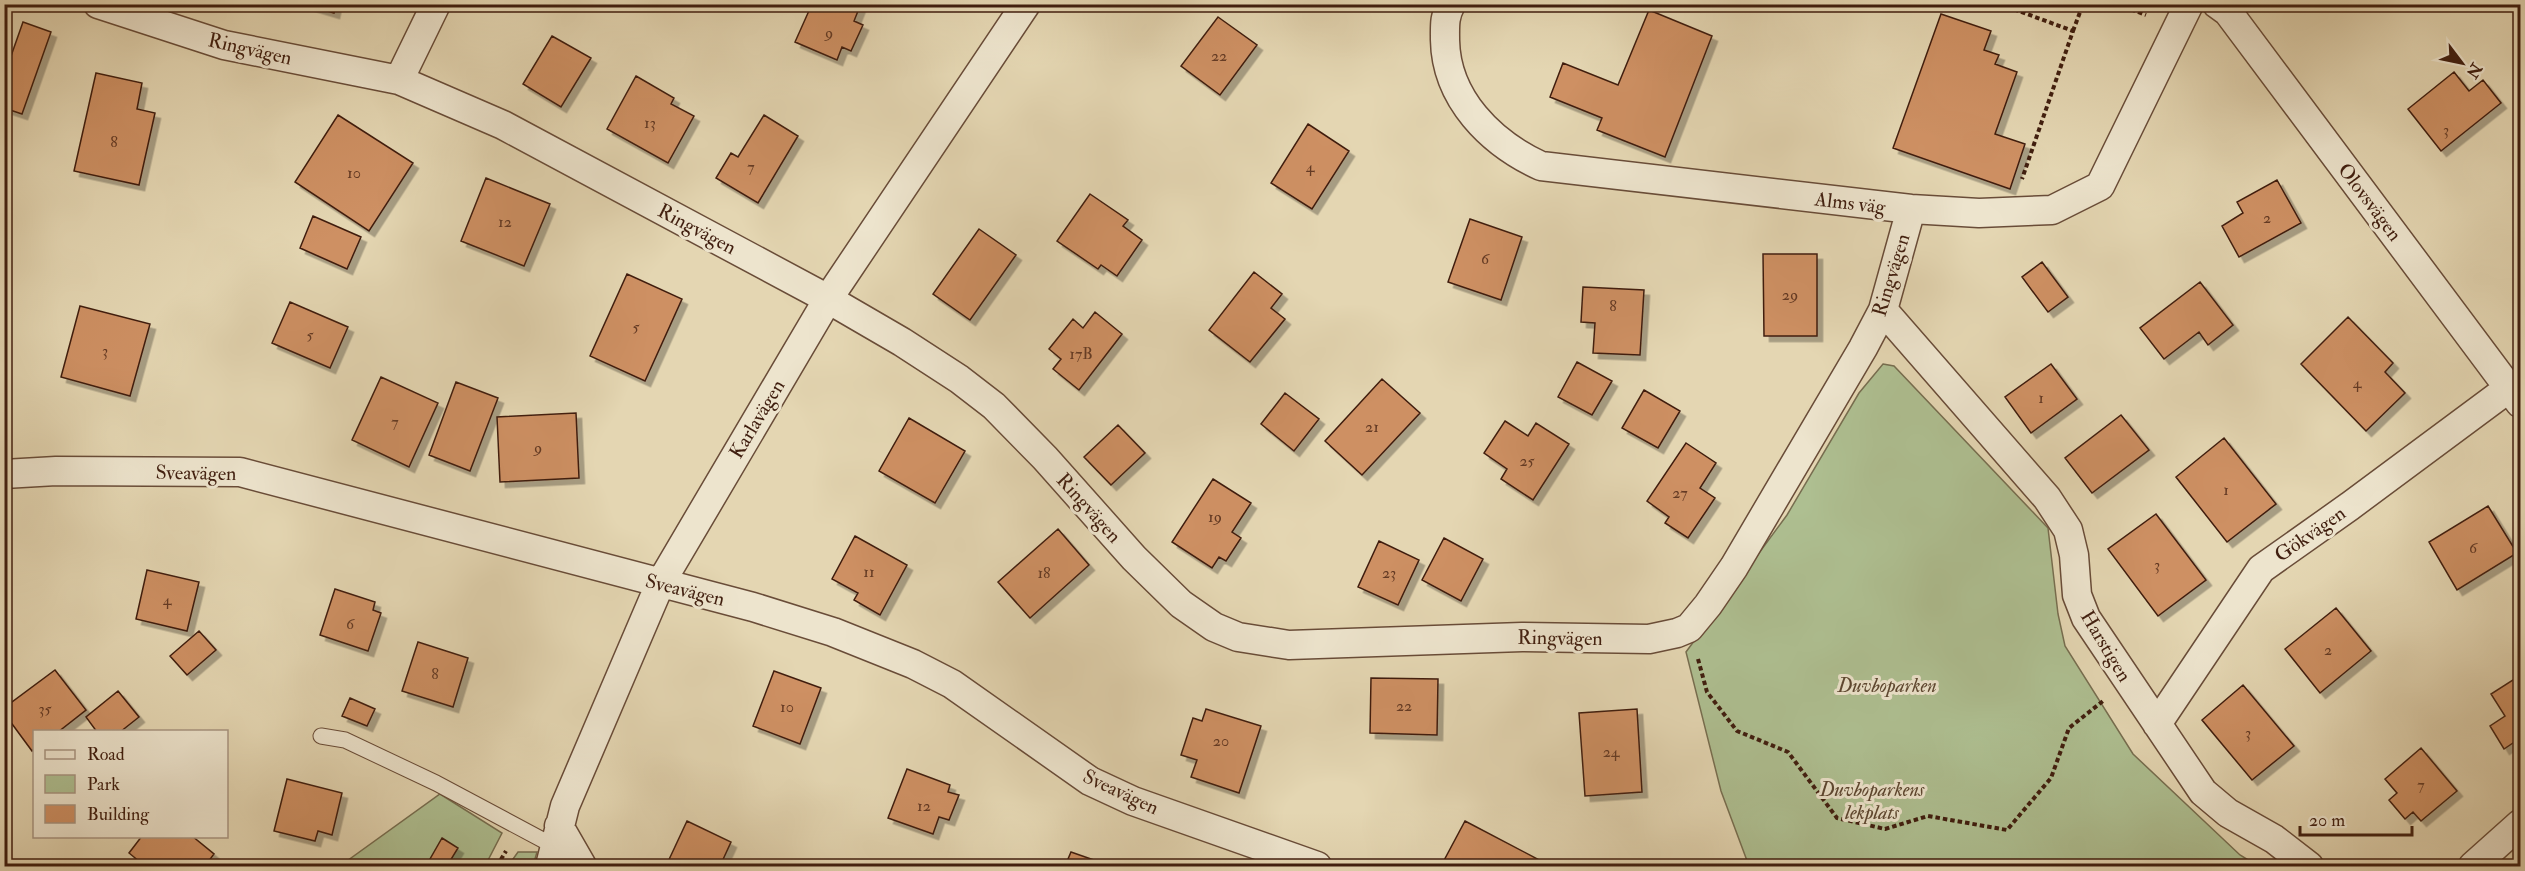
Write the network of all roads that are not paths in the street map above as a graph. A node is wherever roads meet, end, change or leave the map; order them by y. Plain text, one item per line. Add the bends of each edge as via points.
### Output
1 (98, 4) edge
2 (436, 4) edge
3 (1026, 4) edge
4 (1451, 4) edge
5 (2189, 4) edge
6 (2217, 4) edge
7 (399, 80) junction
8 (1911, 209) junction
9 (828, 299) junction
10 (1883, 310) junction
11 (2515, 395) edge
12 (4, 474) edge
13 (660, 584) junction
14 (2157, 724) junction
15 (321, 735) dead end
16 (2520, 824) edge
17 (554, 846) edge
18 (582, 867) edge
19 (1317, 867) edge
20 (2309, 867) edge
21 (2473, 867) edge

1 - 7 street, Ringvägen via 224,45
2 - 7 street
3 - 9 street, Karlavägen
4 - 8 street, Alms väg via 1445,16 1445,62 1471,113 1518,155 1541,166
5 - 8 street, Alms väg via 2100,186 2052,210 1979,213
6 - 11 street, Olovsvägen via 2228,12
7 - 9 street, Ringvägen via 503,125
8 - 10 street, Ringvägen
9 - 10 street, Ringvägen via 902,342 994,406 1180,604 1214,627 1238,637 1289,645 1522,637 1649,639 1689,628 1734,567
9 - 13 street, Karlavägen
10 - 14 street, Harstigen via 2047,498 2068,530 2077,596 2083,611
11 - 14 street, Gökvägen via 2261,569
12 - 13 street, Sveavägen via 240,472
13 - 17 street, Karlavägen
13 - 19 street, Sveavägen via 833,632 913,664 952,684 1090,781 1133,801
14 - 20 street, Harstigen via 2203,792
15 - 17 lane via 345,740 426,778
16 - 21 street
17 - 18 street

